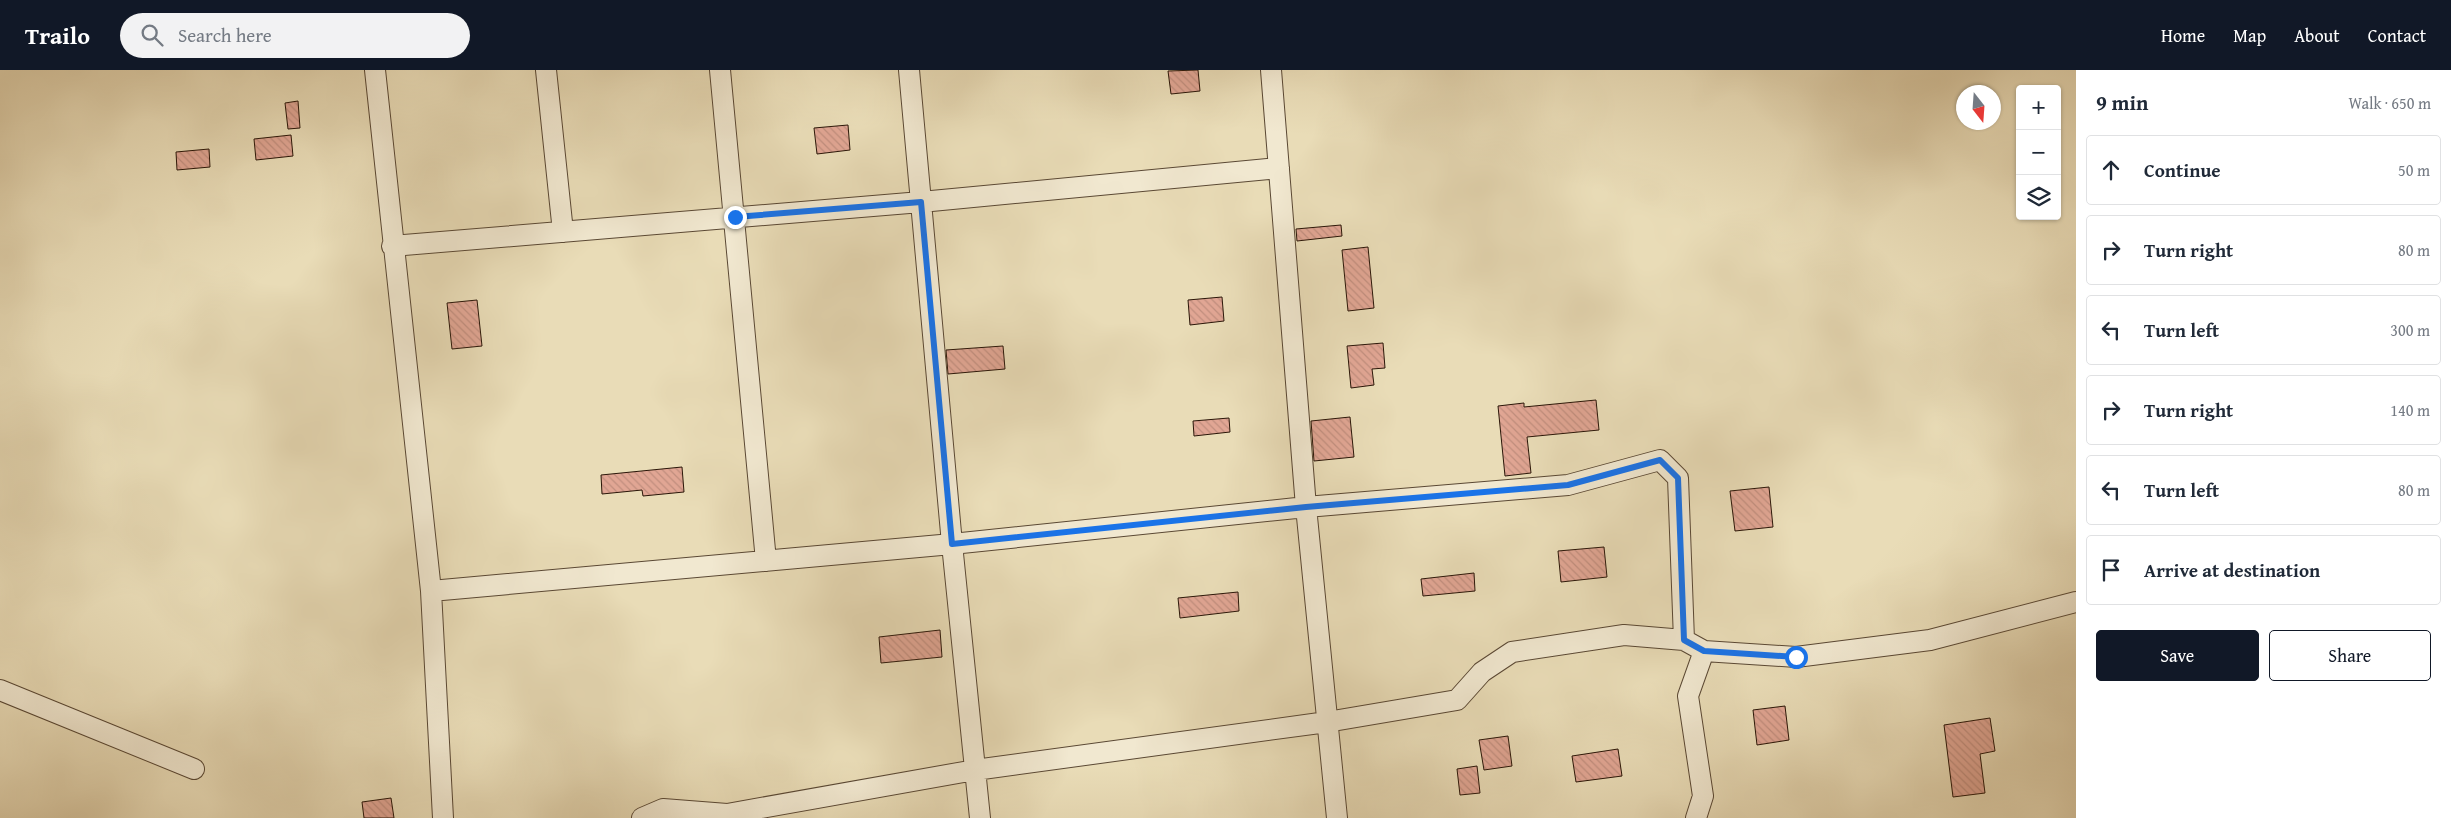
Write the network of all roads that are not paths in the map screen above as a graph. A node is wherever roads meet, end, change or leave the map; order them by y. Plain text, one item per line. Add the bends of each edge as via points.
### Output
1 (374, 70) edge
2 (546, 70) edge
3 (720, 70) edge
4 (909, 70) edge
5 (1271, 70) edge
6 (1278, 168) junction
7 (921, 202) junction
8 (735, 217) junction
9 (563, 232) junction
10 (392, 246) junction
11 (1306, 507) junction
12 (952, 544) junction
13 (766, 561) junction
14 (431, 591) junction
15 (2076, 602) edge
16 (1684, 640) junction
17 (1704, 651) junction
18 (0, 690) edge
19 (1327, 722) junction
20 (194, 769) dead end
21 (976, 770) junction
22 (786, 811) edge
23 (443, 818) edge
24 (642, 818) edge
25 (980, 818) edge
26 (1337, 818) edge
27 (1696, 818) edge

1 - 10 street
2 - 9 street
3 - 8 street
4 - 7 street
5 - 6 street
6 - 7 street
6 - 11 street
7 - 8 street
7 - 12 street
8 - 9 street
8 - 13 street
9 - 10 street
10 - 14 street
11 - 12 street
11 - 16 street via 1568,485 1660,460 1678,478
11 - 19 street
12 - 13 street
12 - 21 street
13 - 14 street
14 - 23 street
15 - 17 street via 1930,640 1796,657
16 - 17 street
16 - 19 street via 1624,635 1512,652 1482,672 1457,700
17 - 27 street via 1688,696 1702,796
18 - 20 street
19 - 21 street
19 - 26 street
21 - 22 street
21 - 25 street
22 - 24 street via 727,814 663,809

